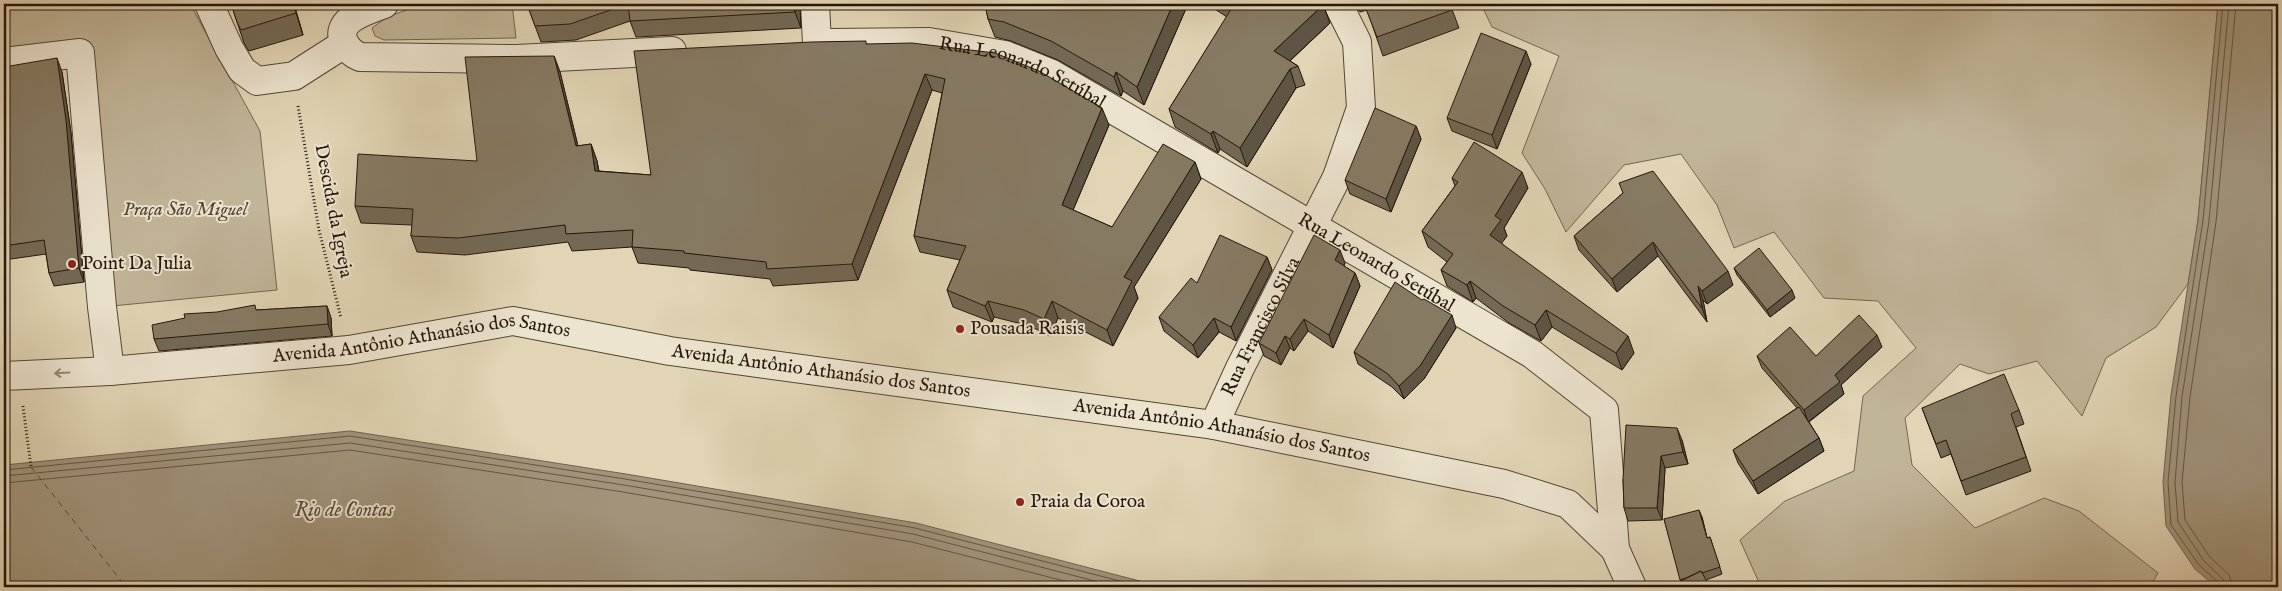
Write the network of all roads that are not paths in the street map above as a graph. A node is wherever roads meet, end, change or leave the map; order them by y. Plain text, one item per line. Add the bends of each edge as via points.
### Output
1 (209, 4) edge
2 (384, 4) edge
3 (815, 4) edge
4 (1338, 4) edge
5 (349, 49) junction
6 (697, 49) edge
7 (4, 62) edge
8 (1312, 227) junction
9 (110, 371) junction
10 (12, 376) edge
11 (1214, 425) junction
12 (1615, 549) junction
13 (1632, 587) edge

1 - 5 street via 242,70 256,81 294,76
2 - 5 street via 352,18 342,28 342,36
3 - 8 street, Rua Leonardo Setúbal via 807,44 930,42 1005,55 1052,74
4 - 8 street, Rua Francisco Silva via 1357,42 1361,108 1337,177
5 - 6 street via 360,57 517,59
7 - 9 street via 80,53
8 - 11 street, Rua Francisco Silva
8 - 12 street, Rua Leonardo Setúbal via 1532,354 1604,410
9 -> 10 street, Avenida Antônio Athanásio dos Santos
9 - 11 street, Avenida Antônio Athanásio dos Santos via 349,350 513,321 670,351
11 - 12 street, Avenida Antônio Athanásio dos Santos via 1504,484 1568,504
12 - 13 street

